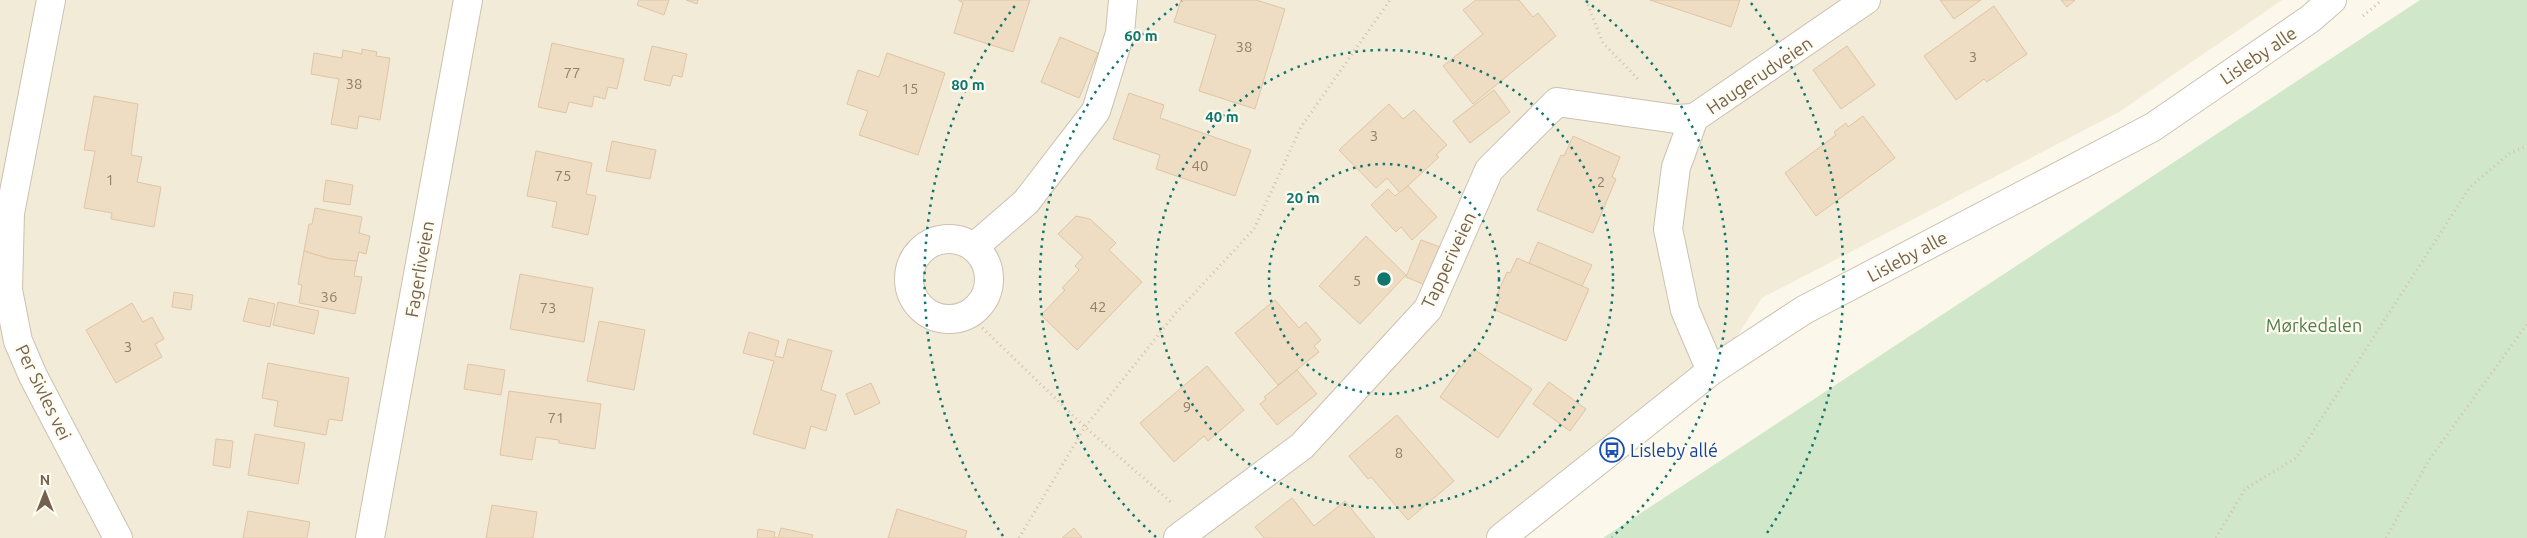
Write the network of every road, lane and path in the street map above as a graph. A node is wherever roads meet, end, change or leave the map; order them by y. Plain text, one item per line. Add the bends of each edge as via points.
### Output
1 (51, 0) edge
2 (468, 0) edge
3 (1123, 0) edge
4 (1390, 0) edge
5 (1586, 0) edge
6 (2332, 0) edge
7 (1854, 4) edge
8 (1685, 119) junction
9 (2527, 146) edge
10 (974, 247) junction
11 (968, 314) junction
12 (2527, 324) edge
13 (1710, 371) junction
14 (1085, 428) junction
15 (1187, 531) edge
16 (118, 538) edge
17 (370, 538) edge
18 (1019, 538) edge
19 (1501, 538) edge
20 (2216, 538) edge
21 (2386, 538) edge

1 - 16 street, Per Sivles vei via 10,213 8,290 18,340 33,376
2 - 17 street, Fagerliveien
3 - 10 street via 1120,33 1096,110 1026,202
4 - 14 path via 1301,126 1254,229 1175,314
5 - 8 path via 1604,44
6 - 13 street, Lisleby alle via 2310,19 2153,126 1804,310
7 - 8 street, Haugerudveien
8 - 13 street, Haugerudveien via 1668,229 1685,310
8 - 15 street, Tapperiveien via 1557,102 1490,170 1428,309 1302,446
9 - 20 path via 2510,153 2470,187 2296,458 2245,489
10 - 11 street via 984,259 989,274 988,289 980,304
10 - 11 street via 960,240 930,243 911,265 908,280 911,294 921,308 935,317 952,320
11 - 14 path
12 - 21 path via 2430,460
13 - 19 street, Lisleby alle
14 - 15 path
14 - 18 path

